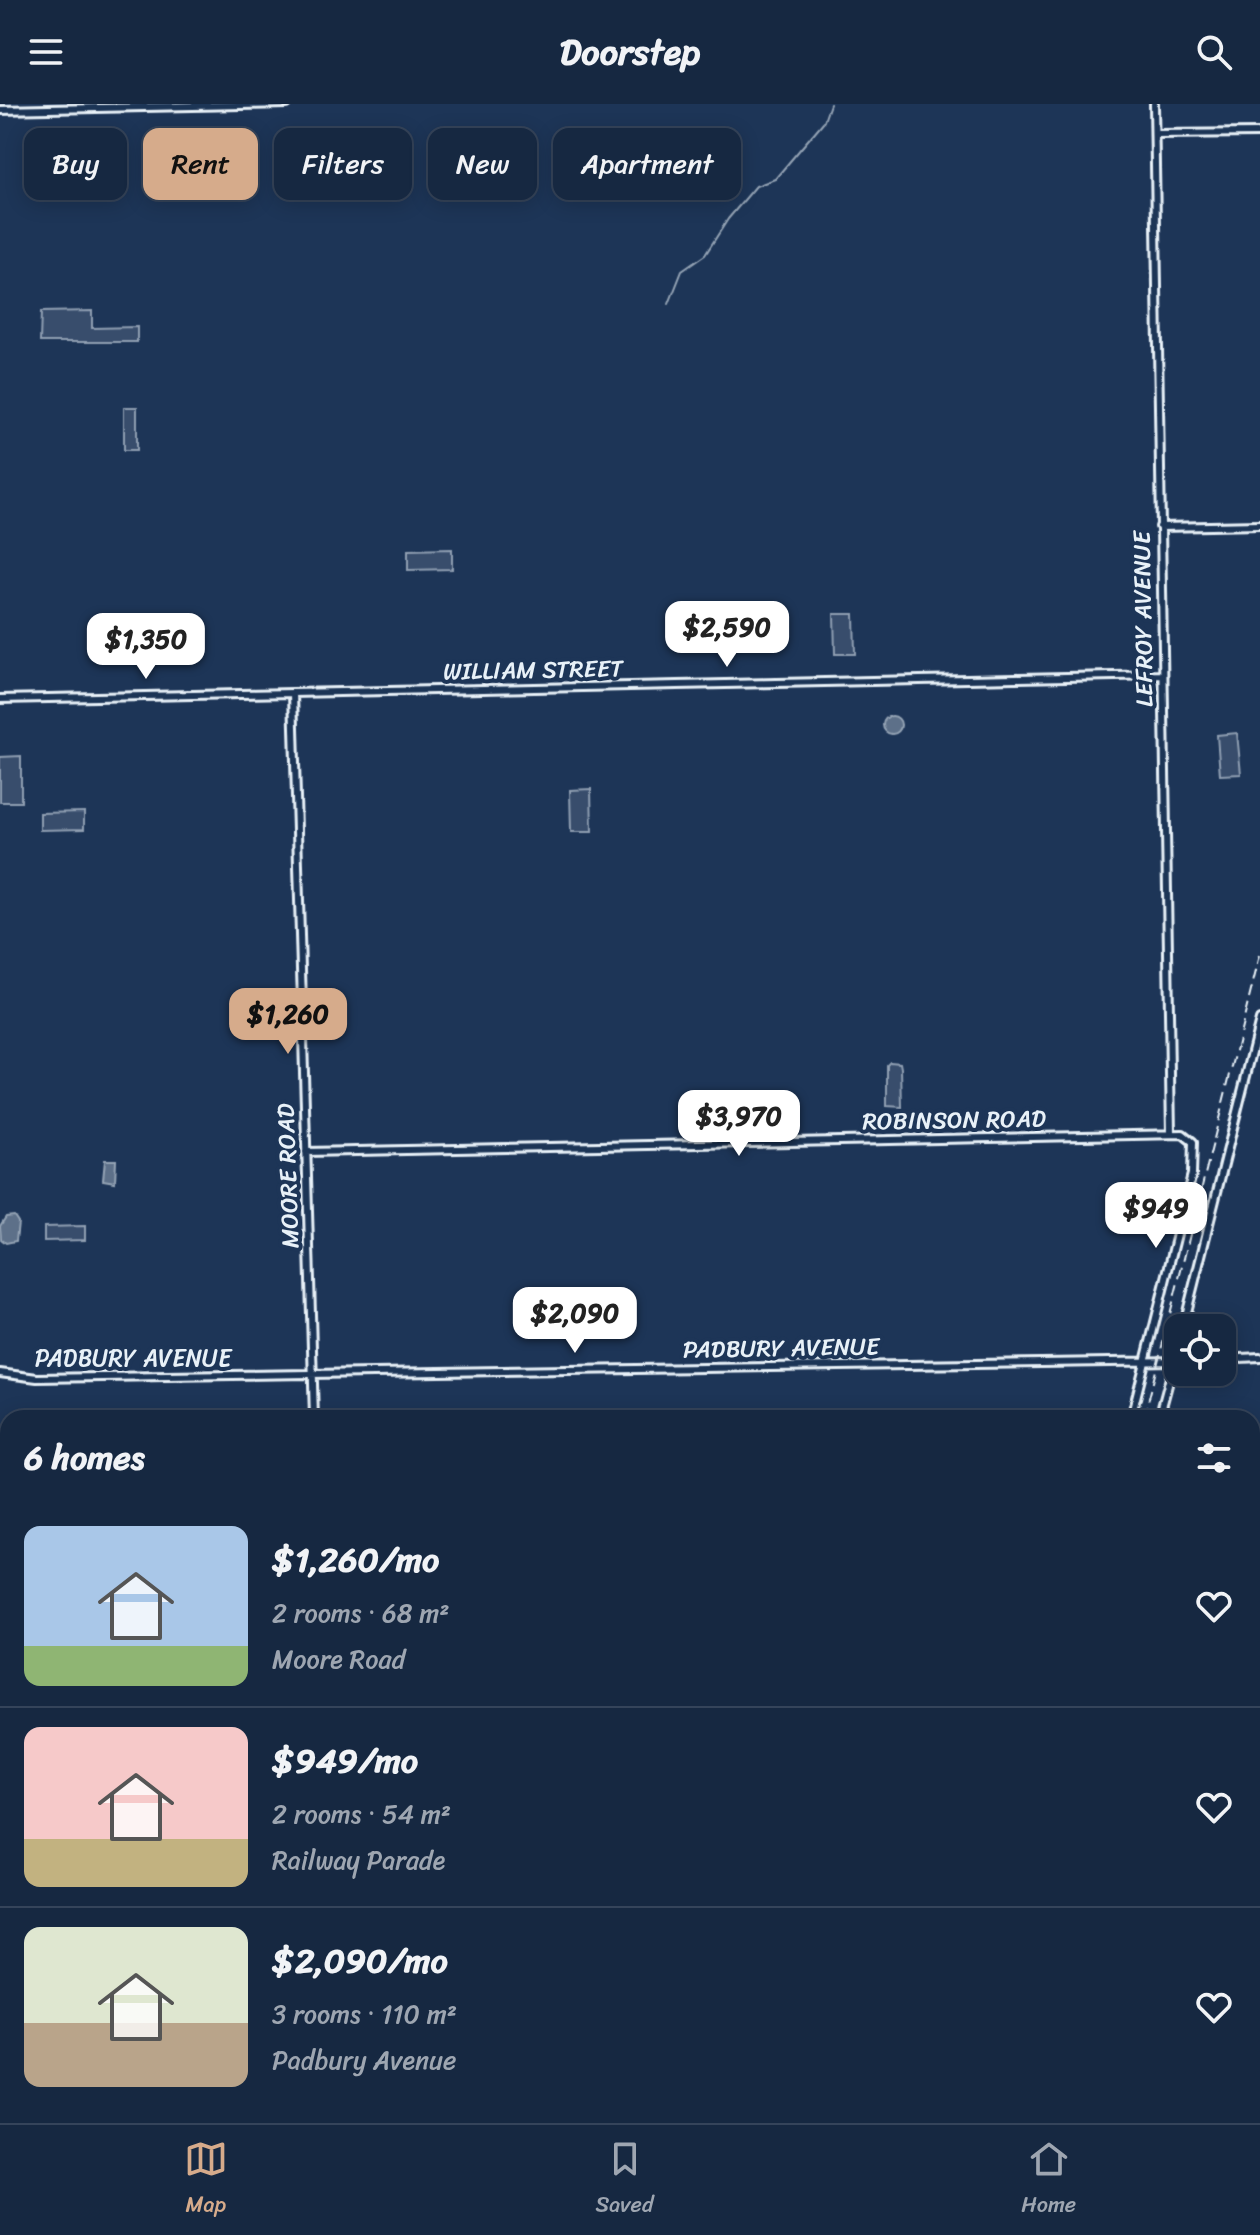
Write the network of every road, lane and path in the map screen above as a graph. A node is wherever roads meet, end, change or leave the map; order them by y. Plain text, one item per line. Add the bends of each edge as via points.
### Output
1 (287, 104) edge
2 (1154, 104) edge
3 (163, 105) edge
4 (0, 110) edge
5 (1260, 133) edge
6 (1155, 134) junction
7 (1260, 525) edge
8 (1160, 527) junction
9 (1162, 675) junction
10 (293, 693) junction
11 (0, 699) edge
12 (1260, 1020) edge
13 (1171, 1134) junction
14 (306, 1152) junction
15 (1186, 1314) edge
16 (1260, 1357) edge
17 (1236, 1358) edge
18 (1146, 1361) junction
19 (1164, 1361) edge
20 (0, 1373) edge
21 (312, 1374) junction
22 (1169, 1386) edge
23 (314, 1410) edge
24 (1133, 1410) edge
25 (1161, 1410) edge

1 - 3 street
2 - 6 street, LEFROY AVENUE
3 - 4 street
5 - 6 street
6 - 8 street, LEFROY AVENUE
7 - 8 street
8 - 9 street, LEFROY AVENUE
9 - 10 street, WILLIAM STREET
9 - 13 street, LEFROY AVENUE
10 - 11 street, WILLIAM STREET
10 - 14 street, MOORE ROAD
12 - 15 street
13 - 14 street, ROBINSON ROAD
13 - 18 street via 1183,1134 1193,1142 1195,1154
14 - 21 street, MOORE ROAD
16 - 17 street
18 - 19 street, PADBURY AVENUE
18 - 21 street, PADBURY AVENUE
18 - 24 street
20 - 21 street, PADBURY AVENUE via 37,1378
21 - 23 street, MOORE ROAD
22 - 25 street

